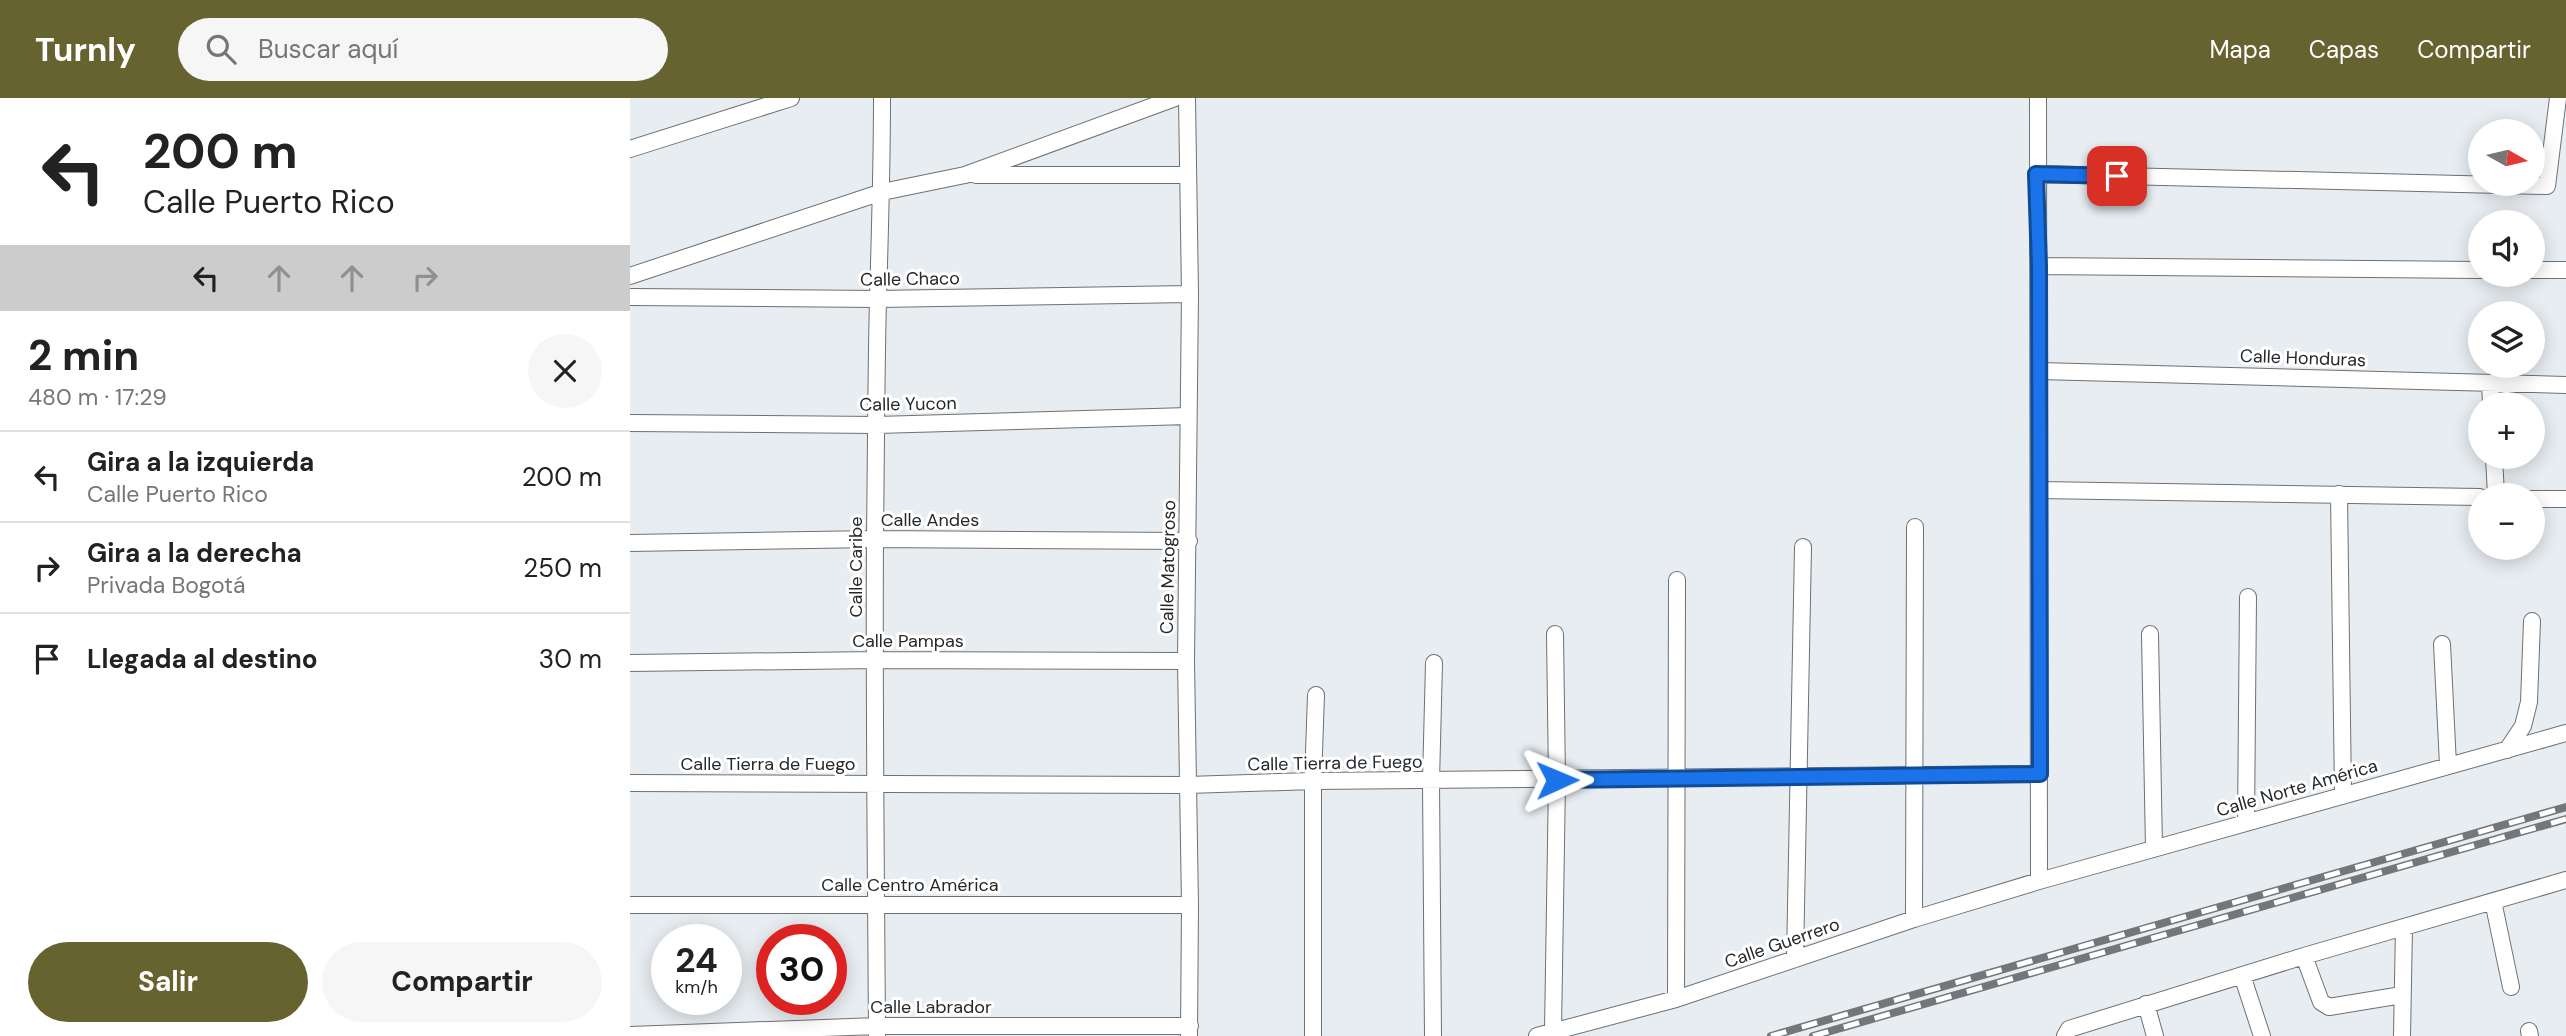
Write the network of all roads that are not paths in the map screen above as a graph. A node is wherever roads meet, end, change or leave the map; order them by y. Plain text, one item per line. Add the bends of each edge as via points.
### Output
1 (791, 98) edge
2 (882, 98) edge
3 (1175, 98) edge
4 (1187, 98) edge
5 (2038, 98) edge
6 (2558, 98) edge
7 (630, 149) edge
8 (2036, 174) junction
9 (965, 175) junction
10 (1187, 175) junction
11 (882, 192) junction
12 (2039, 266) junction
13 (2468, 270) edge
14 (2545, 270) edge
15 (2566, 270) edge
16 (630, 276) edge
17 (1190, 294) junction
18 (630, 297) edge
19 (878, 299) junction
20 (2039, 371) junction
21 (2490, 383) junction
22 (2566, 385) edge
23 (2490, 392) edge
24 (1188, 416) junction
25 (630, 424) edge
26 (877, 425) junction
27 (2039, 490) junction
28 (2339, 494) junction
29 (2468, 497) edge
30 (2545, 499) edge
31 (2566, 499) edge
32 (1915, 527) dead end
33 (876, 539) junction
34 (1189, 541) junction
35 (630, 543) edge
36 (1803, 547) dead end
37 (1677, 580) dead end
38 (2248, 597) dead end
39 (2532, 621) dead end
40 (1555, 634) dead end
41 (2150, 634) dead end
42 (2442, 644) dead end
43 (875, 660) junction
44 (1186, 661) junction
45 (630, 663) edge
46 (1434, 663) dead end
47 (1316, 695) dead end
48 (2566, 733) edge
49 (2507, 750) junction
50 (2448, 765) junction
51 (2040, 774) junction
52 (1914, 775) junction
53 (1799, 777) junction
54 (1677, 778) junction
55 (1557, 780) junction
56 (1313, 781) junction
57 (1431, 781) junction
58 (630, 783) edge
59 (877, 783) junction
60 (1188, 785) junction
61 (2343, 796) junction
62 (2246, 823) junction
63 (2154, 849) junction
64 (2566, 880) edge
65 (2039, 881) junction
66 (2493, 901) junction
67 (874, 904) junction
68 (630, 905) edge
69 (1190, 905) junction
70 (1914, 919) junction
71 (2404, 927) junction
72 (2304, 956) junction
73 (1795, 958) junction
74 (2242, 975) junction
75 (2511, 987) dead end
76 (2402, 995) junction
77 (1676, 999) junction
78 (2146, 1004) junction
79 (877, 1031) edge
80 (1189, 1031) edge
81 (2067, 1033) edge
82 (1545, 1034) edge
83 (630, 1035) edge
84 (1313, 1036) edge
85 (1433, 1036) edge
86 (2155, 1036) edge
87 (2262, 1036) edge
88 (2402, 1036) edge

1 - 7 street
2 - 11 street, Calle Caribe
3 - 9 street
4 - 10 street, Calle Matogroso
5 - 8 street
6 - 8 street via 2547,186
8 - 12 street
9 - 10 street
9 - 11 street
10 - 17 street, Calle Matogroso
11 - 16 street
11 - 19 street, Calle Caribe
12 - 13 street
12 - 20 street
14 - 15 street
17 - 19 street, Calle Chaco
17 - 24 street, Calle Matogroso
18 - 19 street, Calle Chaco
19 - 26 street, Calle Caribe
20 - 21 street, Calle Honduras
20 - 27 street
21 - 22 street, Calle Honduras
21 - 23 street
24 - 26 street, Calle Yucon
24 - 34 street, Calle Matogroso
25 - 26 street, Calle Yucon
26 - 33 street, Calle Caribe
27 - 28 street
27 - 51 street
28 - 29 street
28 - 61 street
30 - 31 street
32 - 52 street
33 - 34 street, Calle Andes
33 - 35 street, Calle Andes
33 - 43 street, Calle Caribe
34 - 44 street, Calle Matogroso
36 - 53 street
37 - 54 street
38 - 62 street
39 - 49 street via 2529,702 2523,726
40 - 55 street
41 - 63 street
42 - 50 street
43 - 44 street, Calle Pampas
43 - 45 street, Calle Pampas
43 - 59 street, Calle Caribe
44 - 60 street, Calle Matogroso
46 - 57 street
47 - 56 street
48 - 49 street, Calle Norte América
49 - 50 street, Calle Norte América
50 - 61 street, Calle Norte América
51 - 52 street, Calle Tierra de Fuego
51 - 65 street
52 - 53 street, Calle Tierra de Fuego
52 - 70 street
53 - 54 street, Calle Tierra de Fuego
53 - 73 street
54 - 55 street, Calle Tierra de Fuego
54 - 77 street
55 - 57 street, Calle Tierra de Fuego
55 - 82 street
56 - 57 street, Calle Tierra de Fuego
56 - 60 street, Calle Tierra de Fuego
56 - 84 street
57 - 85 street
58 - 59 street, Calle Tierra de Fuego
59 - 60 street, Calle Tierra de Fuego
59 - 67 street, Calle Caribe
60 - 69 street, Calle Matogroso
61 - 62 street, Calle Norte América
62 - 63 street, Calle Norte América
63 - 65 street, Calle Norte América
64 - 66 street
65 - 70 street, Calle Guerrero
66 - 71 street
66 - 75 street
67 - 68 street, Calle Centro América
67 - 69 street, Calle Centro América
67 - 79 street, Calle Caribe
69 - 80 street, Calle Matogroso
70 - 73 street, Calle Guerrero
71 - 72 street
71 - 76 street
72 - 74 street
72 - 76 street via 2321,1002 2329,1007
73 - 77 street, Calle Guerrero
74 - 78 street
74 - 87 street
76 - 88 street
77 - 82 street, Calle Guerrero
78 - 81 street
78 - 86 street
79 - 80 street, Calle Labrador
79 - 83 street, Calle Labrador

